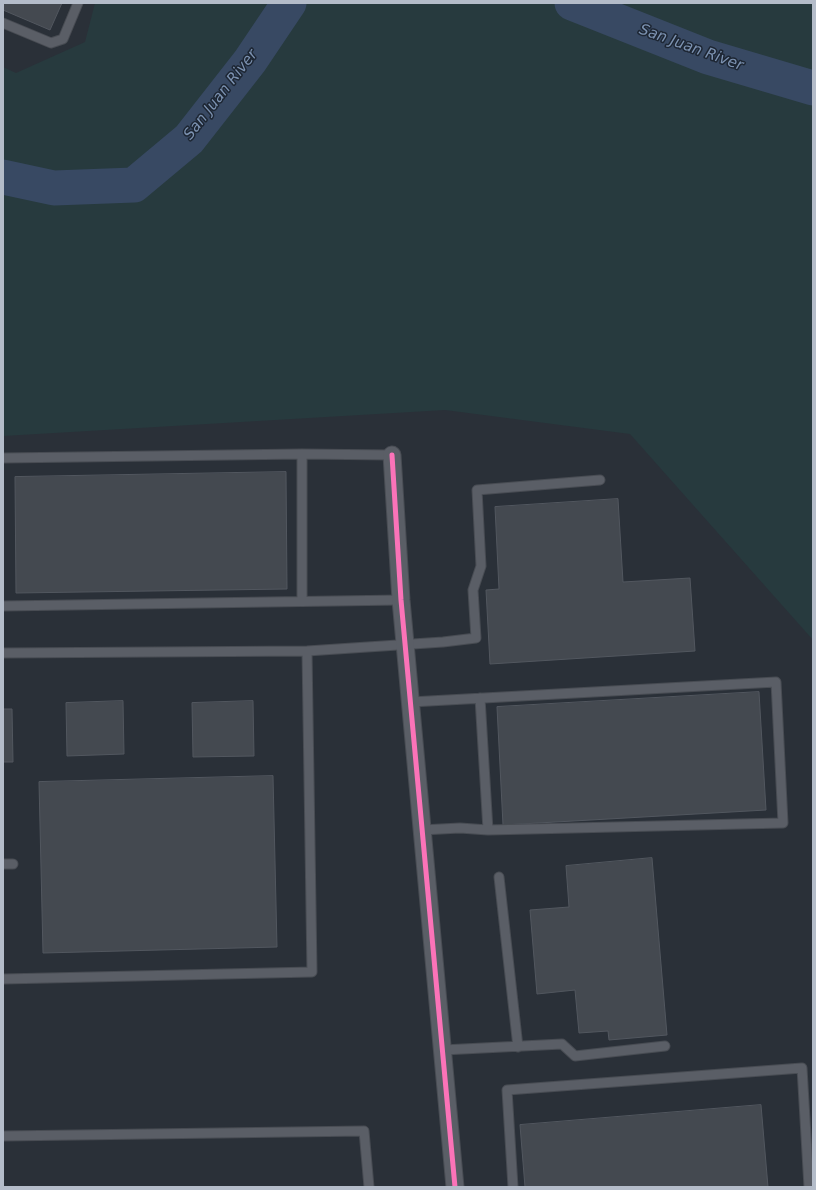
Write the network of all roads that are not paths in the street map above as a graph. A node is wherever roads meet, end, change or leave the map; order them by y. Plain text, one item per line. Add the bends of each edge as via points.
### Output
1 (78, 3) edge
2 (3, 23) edge
3 (302, 454) junction
4 (392, 455) joint
5 (3, 458) edge
6 (600, 480) dead end
7 (401, 600) junction
8 (302, 601) junction
9 (3, 606) edge
10 (405, 644) junction
11 (308, 651) junction
12 (3, 653) edge
13 (480, 698) junction
14 (411, 702) junction
15 (422, 830) junction
16 (488, 830) junction
17 (3, 864) edge
18 (14, 864) dead end
19 (499, 877) dead end
20 (3, 979) edge
21 (665, 1046) dead end
22 (518, 1047) junction
23 (442, 1050) junction
24 (3, 1136) edge
25 (369, 1187) edge
26 (455, 1187) edge
27 (513, 1187) edge
28 (809, 1187) edge

1 - 2 lane via 63,39 51,43
3 - 4 lane
3 - 5 lane
3 - 8 lane
4 - 7 street
6 - 10 lane via 477,490 481,566 472,590 476,638
7 - 8 lane
7 - 10 street
8 - 9 lane
10 - 11 lane
10 - 14 street
11 - 12 lane
11 - 20 lane via 312,972
13 - 14 lane
13 - 16 lane
13 - 16 lane via 776,682 783,822
14 - 15 street
15 - 16 lane
15 - 23 street
17 - 18 lane
19 - 22 lane
21 - 22 lane via 575,1056 562,1044
22 - 23 lane
23 - 26 street
24 - 25 lane via 364,1131
27 - 28 lane via 507,1090 802,1068

